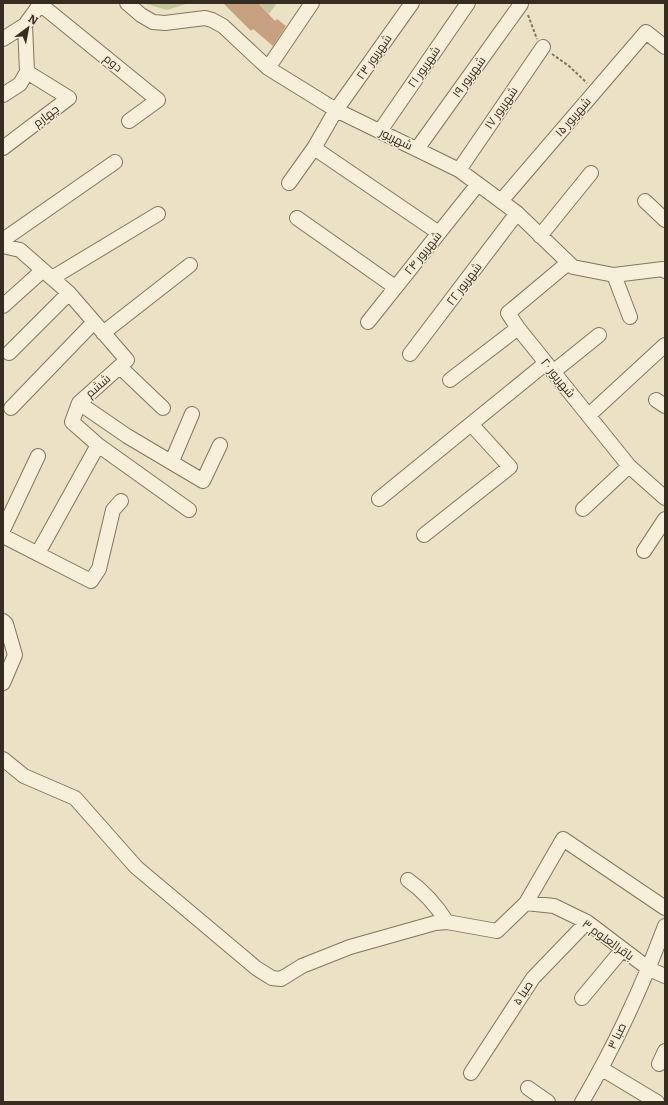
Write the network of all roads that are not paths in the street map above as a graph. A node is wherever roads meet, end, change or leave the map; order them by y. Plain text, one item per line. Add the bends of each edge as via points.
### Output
1 (127, 3) edge
2 (312, 3) edge
3 (412, 3) edge
4 (468, 3) edge
5 (40, 4) edge
6 (521, 4) dead end
7 (25, 24) junction
8 (3, 40) edge
9 (665, 47) edge
10 (543, 48) dead end
11 (268, 68) junction
12 (27, 72) junction
13 (3, 95) edge
14 (336, 110) junction
15 (129, 121) dead end
16 (380, 131) junction
17 (3, 148) edge
18 (314, 148) junction
19 (417, 149) junction
20 (116, 162) dead end
21 (458, 170) junction
22 (591, 174) dead end
23 (289, 183) dead end
24 (478, 184) junction
25 (501, 201) junction
26 (645, 201) dead end
27 (517, 213) junction
28 (158, 214) dead end
29 (297, 218) dead end
30 (665, 220) edge
31 (439, 233) junction
32 (540, 236) junction
33 (3, 240) edge
34 (3, 246) edge
35 (568, 263) junction
36 (190, 265) dead end
37 (664, 268) edge
38 (47, 274) junction
39 (614, 274) junction
40 (395, 287) junction
41 (69, 293) junction
42 (3, 306) edge
43 (630, 317) dead end
44 (94, 322) junction
45 (368, 322) dead end
46 (518, 328) junction
47 (103, 333) junction
48 (599, 336) dead end
49 (665, 345) edge
50 (9, 352) dead end
51 (410, 354) dead end
52 (120, 367) junction
53 (549, 368) junction
54 (450, 380) dead end
55 (79, 403) junction
56 (12, 408) dead end
57 (163, 408) dead end
58 (192, 414) dead end
59 (589, 415) junction
60 (471, 424) junction
61 (98, 445) junction
62 (220, 445) dead end
63 (38, 456) dead end
64 (172, 462) junction
65 (629, 466) junction
66 (379, 498) dead end
67 (665, 498) edge
68 (121, 501) dead end
69 (583, 509) dead end
70 (189, 510) dead end
71 (665, 519) edge
72 (3, 530) edge
73 (424, 535) dead end
74 (3, 536) edge
75 (644, 551) dead end
76 (38, 553) junction
77 (3, 621) edge
78 (3, 683) edge
79 (3, 759) edge
80 (408, 880) dead end
81 (526, 903) junction
82 (665, 908) edge
83 (447, 922) junction
84 (587, 922) junction
85 (665, 926) edge
86 (622, 950) junction
87 (649, 969) junction
88 (665, 976) edge
89 (582, 998) dead end
90 (602, 1069) junction
91 (472, 1073) dead end
92 (528, 1088) dead end
93 (548, 1102) edge
94 (582, 1102) edge
95 (656, 1102) edge

1 - 11 street, شهریور via 153,22 166,23 204,18 212,20 223,26
2 - 11 street
3 - 14 street, شهریور ۲۳
4 - 16 street, شهریور ۲۱
5 - 7 street
5 - 15 street, دوم via 158,100
6 - 19 street, شهریور ۱۹
7 - 8 street
7 - 12 street
9 - 25 street, شهریور ۱۵ via 646,32
10 - 21 street, شهریور ۱۷
11 - 14 street, شهریور
12 - 13 street via 20,84
12 - 17 street, چهارم via 69,98
14 - 16 street, شهریور
14 - 18 street, شهریور ۲۳
16 - 19 street, شهریور
18 - 23 street, شهریور ۲۳
18 - 31 street
19 - 21 street, شهریور
20 - 33 street
21 - 24 street, شهریور
22 - 32 street
24 - 25 street, شهریور
24 - 31 street, شهریور ۲۴
25 - 27 street, شهریور
26 - 30 street
27 - 32 street, شهریور
27 - 51 street, شهریور ۲۲
28 - 38 street
29 - 40 street
31 - 40 street, شهریور ۲۴
32 - 35 street, شهریور
34 - 38 street, ششم via 20,250
35 - 39 street, شهریور via 572,267
35 - 46 street, شهریور ۲۰ via 508,313
36 - 47 street
37 - 39 street, شهریور
38 - 41 street, ششم
38 - 42 street
39 - 43 street
40 - 45 street, شهریور ۲۴
41 - 44 street, ششم
41 - 50 street
44 - 47 street, ششم
44 - 56 street
46 - 53 street, شهریور ۲۰
46 - 54 street
47 - 52 street, ششم via 127,360
48 - 53 street
49 - 59 street
52 - 55 street, ششم
52 - 57 street
53 - 59 street, شهریور ۲۰
53 - 60 street
55 - 61 street via 72,422
55 - 64 street, ششم via 127,436
58 - 64 street
59 - 65 street, شهریور ۲۰
60 - 66 street
60 - 73 street via 510,467
61 - 70 street
61 - 76 street
62 - 64 street, ششم via 203,481
63 - 72 street
65 - 67 street, شهریور ۲۰
65 - 69 street
68 - 76 street via 113,510 99,569 91,581
71 - 75 street
74 - 76 street
77 - 78 street via 15,655
79 - 83 street via 24,776 75,798 136,867 256,968 272,978 281,979 302,966 350,947 435,923
80 - 83 street via 436,905
81 - 82 street via 563,839
81 - 83 street via 497,931
81 - 84 street, باقرالعلوم ۳ via 554,906
84 - 86 street, باقرالعلوم ۳
84 - 91 street, صبا ۵ via 533,978
85 - 87 street, صبا ۳
86 - 87 street, باقرالعلوم ۳
86 - 89 street
87 - 88 street, باقرالعلوم ۳
87 - 90 street, صبا ۳
90 - 94 street, صبا ۳
90 - 95 street
92 - 93 street

